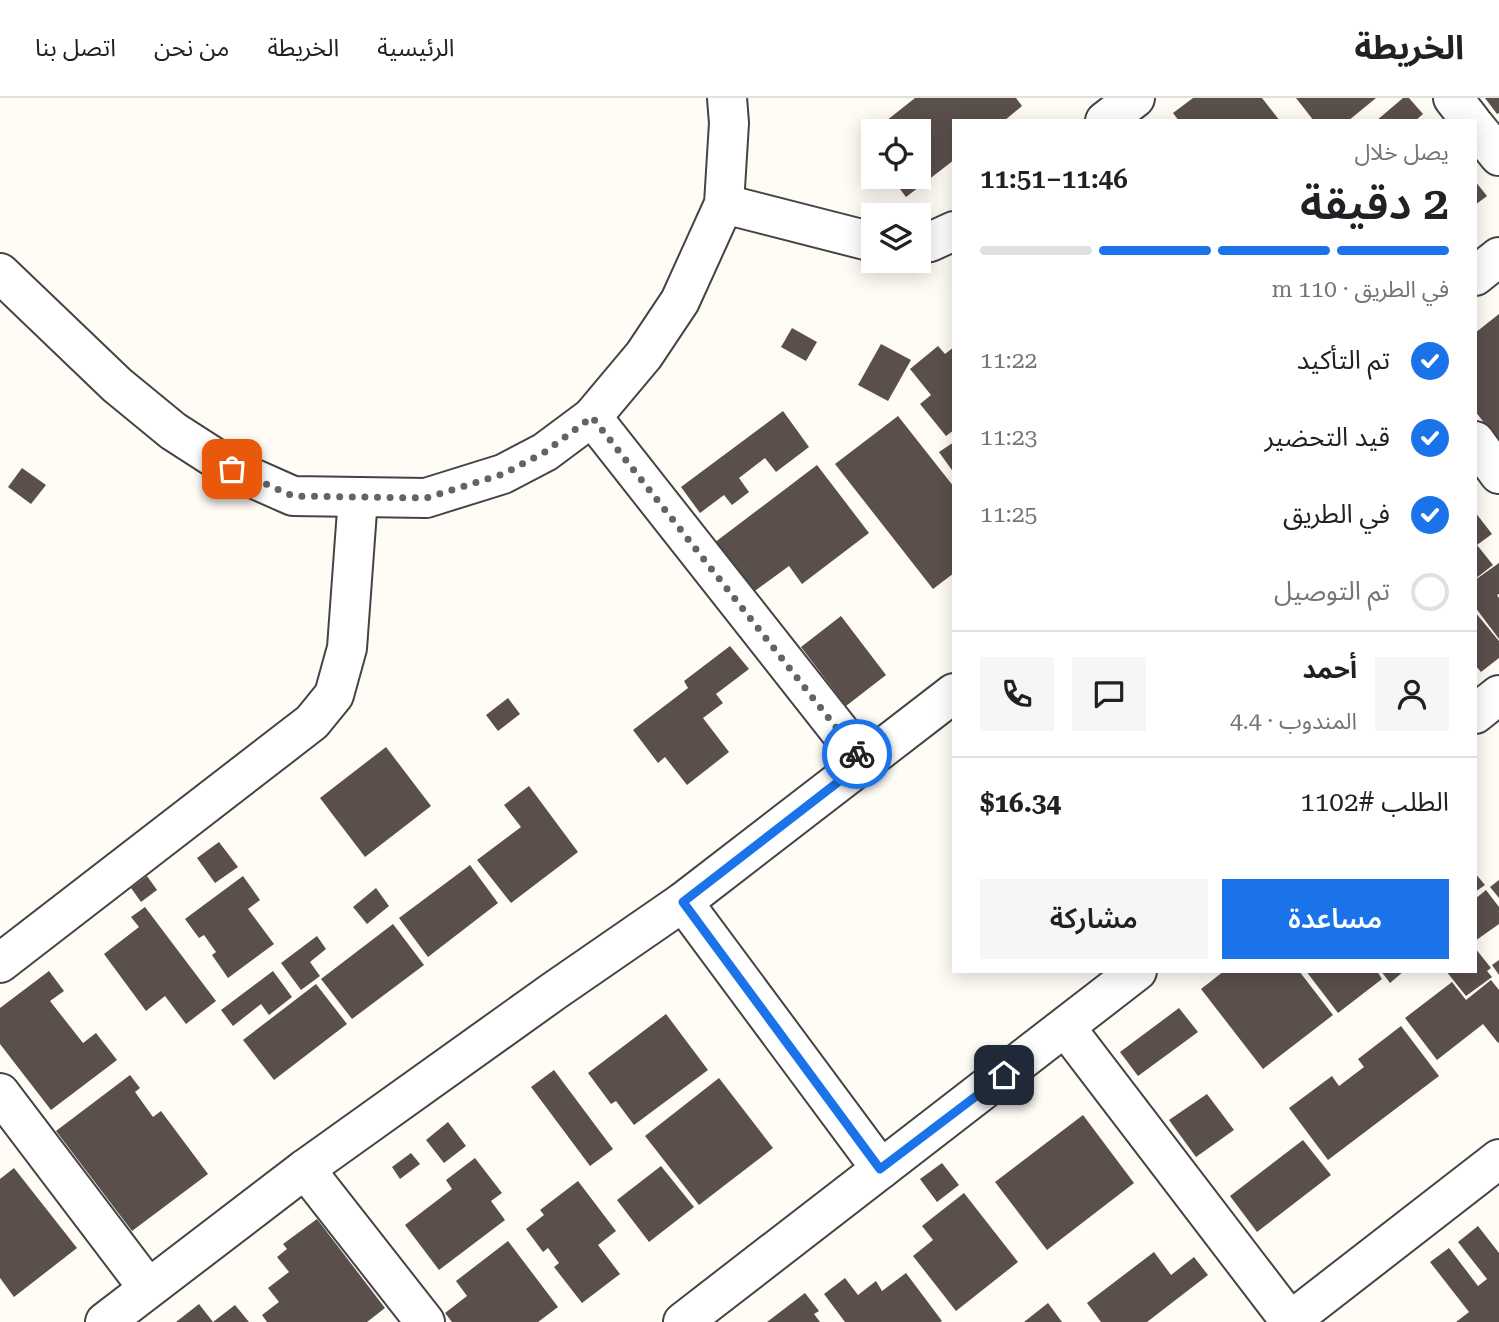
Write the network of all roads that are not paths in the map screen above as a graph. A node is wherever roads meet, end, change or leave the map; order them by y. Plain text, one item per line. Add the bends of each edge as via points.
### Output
1 (727, 98) edge
2 (1135, 98) edge
3 (1453, 98) edge
4 (1108, 119) edge
5 (1469, 119) edge
6 (1477, 128) edge
7 (1499, 156) edge
8 (724, 204) junction
9 (952, 232) edge
10 (861, 239) edge
11 (931, 242) edge
12 (1499, 257) edge
13 (0, 273) edge
14 (1477, 274) edge
15 (592, 417) junction
16 (1477, 444) edge
17 (1499, 474) edge
18 (358, 497) junction
19 (952, 695) edge
20 (1499, 695) edge
21 (1477, 712) edge
22 (864, 762) junction
23 (683, 902) junction
24 (0, 963) edge
25 (1135, 973) edge
26 (1066, 1028) junction
27 (0, 1093) edge
28 (305, 1169) junction
29 (880, 1169) junction
30 (1496, 1169) edge
31 (148, 1288) junction
32 (105, 1322) edge
33 (425, 1322) edge
34 (683, 1322) edge
35 (1290, 1322) edge

1 - 8 street
2 - 4 street
3 - 5 street
6 - 7 street
8 - 10 street
8 - 15 street via 680,301 644,355
9 - 11 street
12 - 14 street
13 - 18 street via 117,385 173,431 232,469 293,496
15 - 18 street via 545,452 503,474 426,498
15 - 22 street
16 - 17 street
18 - 24 street via 347,648 334,695 312,722
19 - 22 street
20 - 21 street
22 - 23 street
23 - 28 street
23 - 29 street
25 - 26 street
26 - 29 street
26 - 35 street
27 - 31 street
28 - 31 street
28 - 33 street
29 - 34 street
30 - 35 street
31 - 32 street

